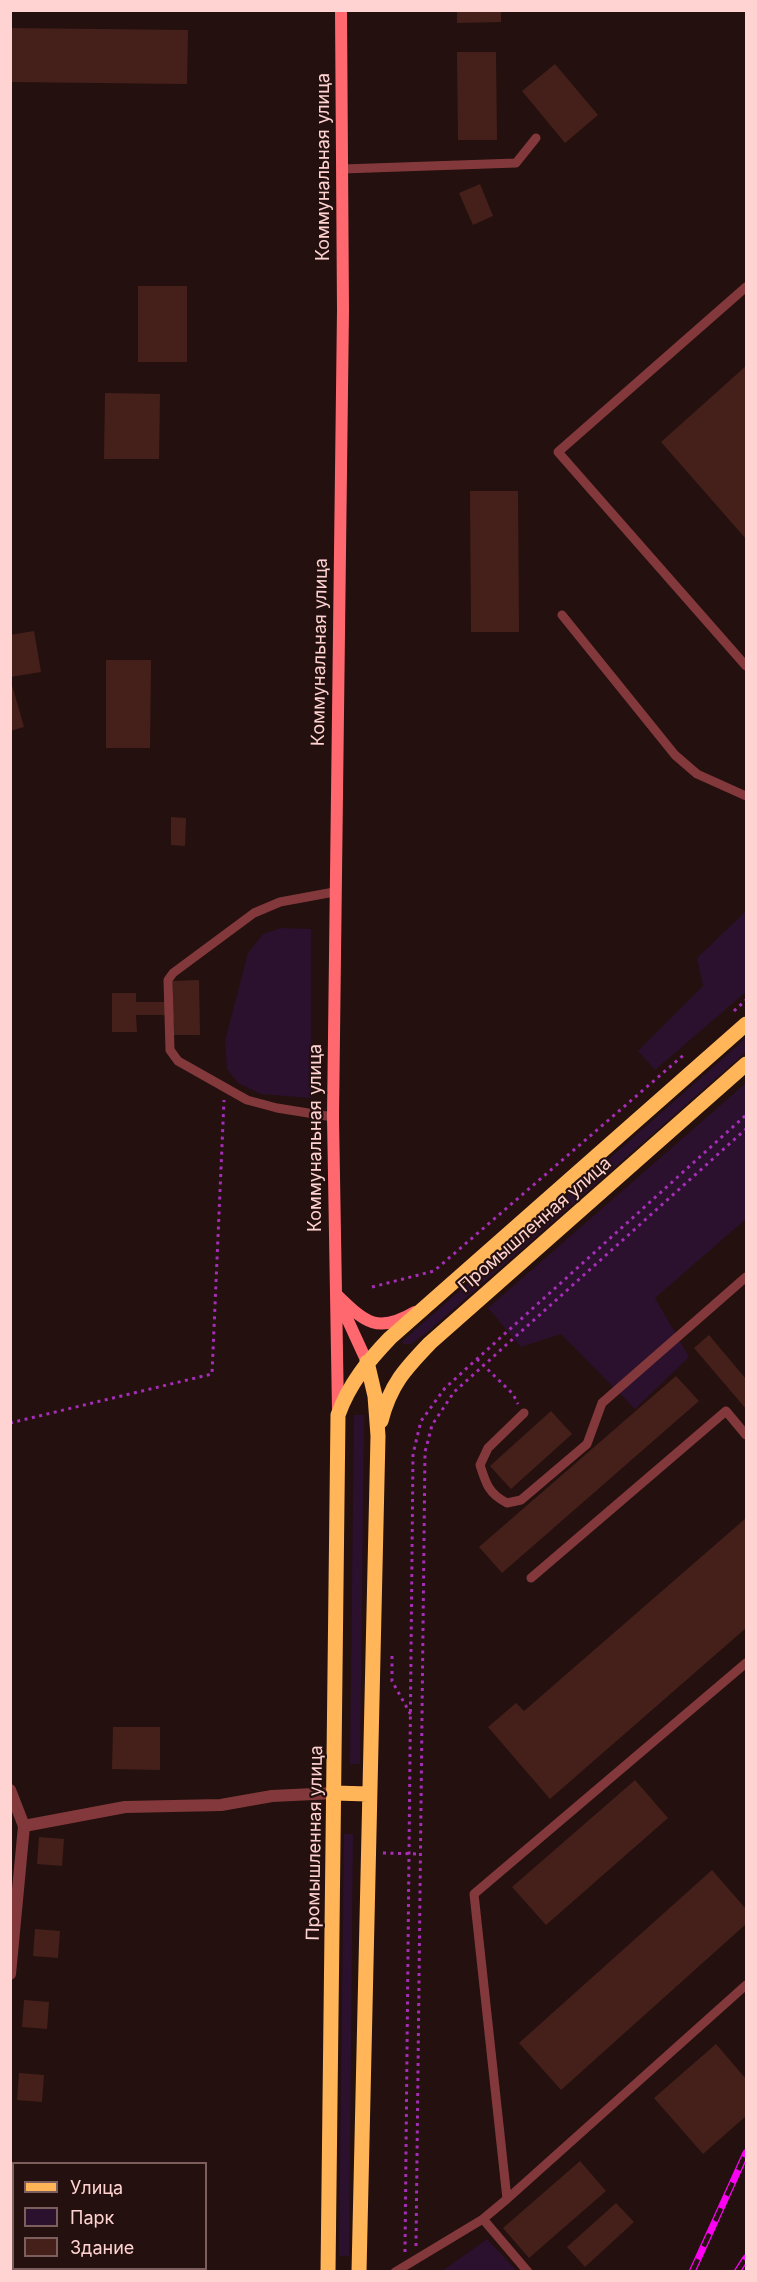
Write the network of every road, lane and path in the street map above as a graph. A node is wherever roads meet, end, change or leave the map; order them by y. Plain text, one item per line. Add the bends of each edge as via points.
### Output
1 (341, 10) edge
2 (536, 138) dead end
3 (343, 169) junction
4 (747, 287) edge
5 (562, 615) dead end
6 (747, 666) edge
7 (747, 796) edge
8 (334, 892) junction
9 (747, 1000) edge
10 (729, 1016) dead end
11 (747, 1024) edge
12 (693, 1047) dead end
13 (747, 1064) edge
14 (224, 1087) junction
15 (747, 1115) edge
16 (333, 1117) junction
17 (747, 1129) edge
18 (747, 1277) edge
19 (372, 1287) dead end
20 (336, 1294) junction
21 (424, 1307) junction
22 (477, 1359) junction
23 (367, 1362) junction
24 (483, 1365) junction
25 (404, 1370) junction
26 (513, 1394) dead end
27 (524, 1413) dead end
28 (338, 1415) junction
29 (10, 1423) edge
30 (747, 1435) edge
31 (378, 1436) junction
32 (531, 1578) dead end
33 (392, 1656) dead end
34 (747, 1663) edge
35 (411, 1715) junction
36 (10, 1790) edge
37 (335, 1793) junction
38 (368, 1794) junction
39 (24, 1826) junction
40 (392, 1853) dead end
41 (409, 1854) junction
42 (420, 1854) junction
43 (10, 1974) edge
44 (747, 1985) edge
45 (507, 2199) junction
46 (483, 2219) junction
47 (416, 2261) junction
48 (405, 2267) junction
49 (328, 2271) edge
50 (359, 2271) edge
51 (395, 2271) edge
52 (528, 2271) edge

1 - 3 main road, Коммунальная улица
2 - 3 lane via 516,163
3 - 8 main road, Коммунальная улица
4 - 6 lane via 558,452
5 - 7 lane via 675,755 697,774
8 - 14 lane via 280,902 254,913 168,980 170,1050 178,1060
8 - 16 main road, Коммунальная улица
9 - 10 path
11 - 21 main road, Промышленная улица
12 - 19 path via 434,1271
13 - 25 main road, Промышленная улица
14 - 16 lane via 247,1100
14 - 29 path via 212,1374
15 - 22 path
16 - 20 main road, Коммунальная улица
17 - 24 path
18 - 27 lane via 602,1402 587,1444 521,1500 507,1503 495,1496 480,1465 488,1448
20 - 21 main road, Промышленная улица via 362,1319 373,1323 405,1318
20 - 23 main road, Промышленная улица
20 - 28 main road, Промышленная улица
21 - 23 main road, Промышленная улица
22 - 24 path
22 - 35 path via 445,1388 421,1421 413,1454
23 - 25 main road via 383,1373
23 - 28 main road, Промышленная улица
23 - 31 main road, Промышленная улица
24 - 26 path
24 - 42 path via 454,1392 432,1425 425,1452
25 - 31 main road, Промышленная улица via 385,1406
28 - 37 main road, Промышленная улица
30 - 32 lane via 726,1411
31 - 38 main road, Промышленная улица
33 - 35 path via 392,1682
34 - 45 lane via 474,1894
35 - 41 path
36 - 39 street
37 - 38 main road
37 - 39 street via 272,1796 220,1805 125,1807
37 - 49 main road, Промышленная улица
38 - 50 main road, Промышленная улица
39 - 43 street
40 - 41 path
41 - 42 path
41 - 48 path
42 - 47 path
44 - 45 lane
45 - 46 lane
46 - 47 lane
46 - 52 lane
47 - 48 lane
48 - 51 lane

